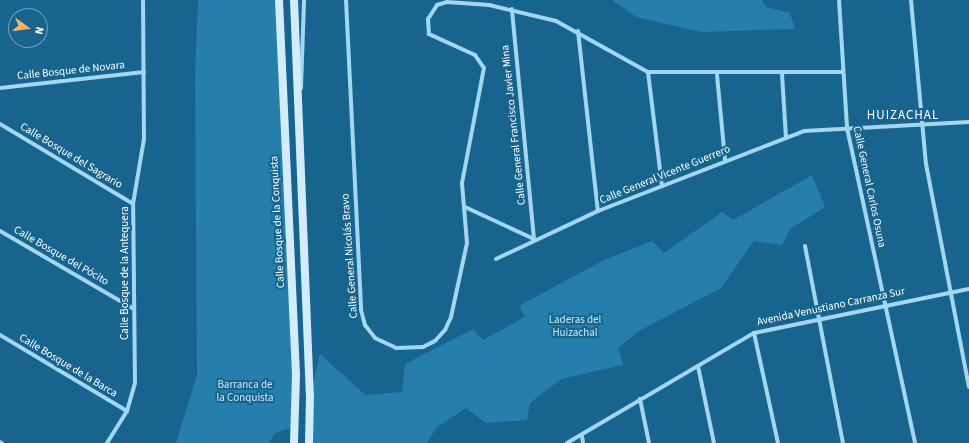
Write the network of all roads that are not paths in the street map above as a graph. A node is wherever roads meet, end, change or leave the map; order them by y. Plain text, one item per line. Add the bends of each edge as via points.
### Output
1 (143, 0) edge
2 (279, 0) edge
3 (294, 0) edge
4 (304, 0) edge
5 (346, 0) edge
6 (839, 0) edge
7 (911, 0) edge
8 (512, 9) junction
9 (578, 31) junction
10 (144, 72) junction
11 (648, 72) junction
12 (843, 72) junction
13 (782, 74) junction
14 (717, 75) junction
15 (0, 88) edge
16 (969, 122) edge
17 (920, 123) junction
18 (0, 124) edge
19 (296, 124) junction
20 (847, 128) junction
21 (786, 137) junction
22 (725, 160) junction
23 (662, 186) junction
24 (133, 204) junction
25 (465, 207) junction
26 (598, 211) junction
27 (0, 231) edge
28 (534, 239) junction
29 (805, 246) dead end
30 (496, 259) dead end
31 (969, 288) edge
32 (950, 292) junction
33 (885, 304) junction
34 (134, 309) junction
35 (818, 317) junction
36 (754, 333) junction
37 (0, 335) edge
38 (698, 366) junction
39 (969, 387) edge
40 (640, 399) junction
41 (127, 412) junction
42 (582, 436) junction
43 (106, 443) edge
44 (294, 443) edge
45 (309, 443) edge
46 (567, 443) edge
47 (583, 443) edge
48 (649, 443) edge
49 (714, 443) edge
50 (778, 443) edge
51 (843, 443) edge
52 (915, 443) edge

1 - 10 street, Calle Bosque de la Antequera
2 - 44 main road, Calle Bosque de la Conquista via 296,375
3 - 19 main road, Calle Bosque de la Conquista
4 - 19 street via 304,66
5 - 25 street, Calle General Nicolás Bravo via 361,310 365,325 384,345 408,350 423,347 435,342 445,330 451,317 467,243
6 - 12 street, Calle General Carlos Osuna
7 - 17 street
8 - 9 street
8 - 25 street, Calle General Nicolás Bravo via 447,2 431,11 426,27 429,34 474,55 484,68 462,183
8 - 28 street, Calle General Francisco Javier Mina
9 - 11 street
9 - 26 street
10 - 15 street, Calle Bosque de Novara
10 - 24 street, Calle Bosque de la Antequera via 144,139
11 - 14 street
11 - 23 street
12 - 13 street
12 - 20 street, Calle General Carlos Osuna
13 - 14 street
13 - 21 street
14 - 22 street
16 - 17 street, Calle General Vicente Guerrero
17 - 20 street, Calle General Vicente Guerrero
17 - 32 street
18 - 24 street, Calle Bosque del Sagrario
19 - 45 main road, Calle Bosque de la Conquista via 310,396
20 - 21 street, Calle General Vicente Guerrero via 804,131
20 - 33 street, Calle General Carlos Osuna
21 - 22 street, Calle General Vicente Guerrero
22 - 23 street, Calle General Vicente Guerrero
23 - 26 street, Calle General Vicente Guerrero
24 - 34 street, Calle Bosque de la Antequera
25 - 28 street
26 - 28 street, Calle General Vicente Guerrero via 546,237
27 - 34 street, Calle Bosque del Pócito
28 - 30 street, Calle General Vicente Guerrero
29 - 35 street
31 - 32 street, Avenida Venustiano Carranza Sur
32 - 33 street, Avenida Venustiano Carranza Sur
32 - 39 street
33 - 35 street, Avenida Venustiano Carranza Sur
33 - 52 street, Calle General Carlos Osuna
34 - 41 street, Calle Bosque de la Antequera via 135,383
35 - 36 street, Avenida Venustiano Carranza Sur
35 - 51 street
36 - 38 street, Avenida Venustiano Carranza Sur
36 - 50 street
37 - 41 street, Calle Bosque de la Barca
38 - 40 street, Avenida Venustiano Carranza Sur
38 - 49 street
40 - 42 street, Avenida Venustiano Carranza Sur
40 - 48 street
41 - 43 street, Calle Bosque de la Antequera
42 - 46 street, Avenida Venustiano Carranza Sur
42 - 47 street

